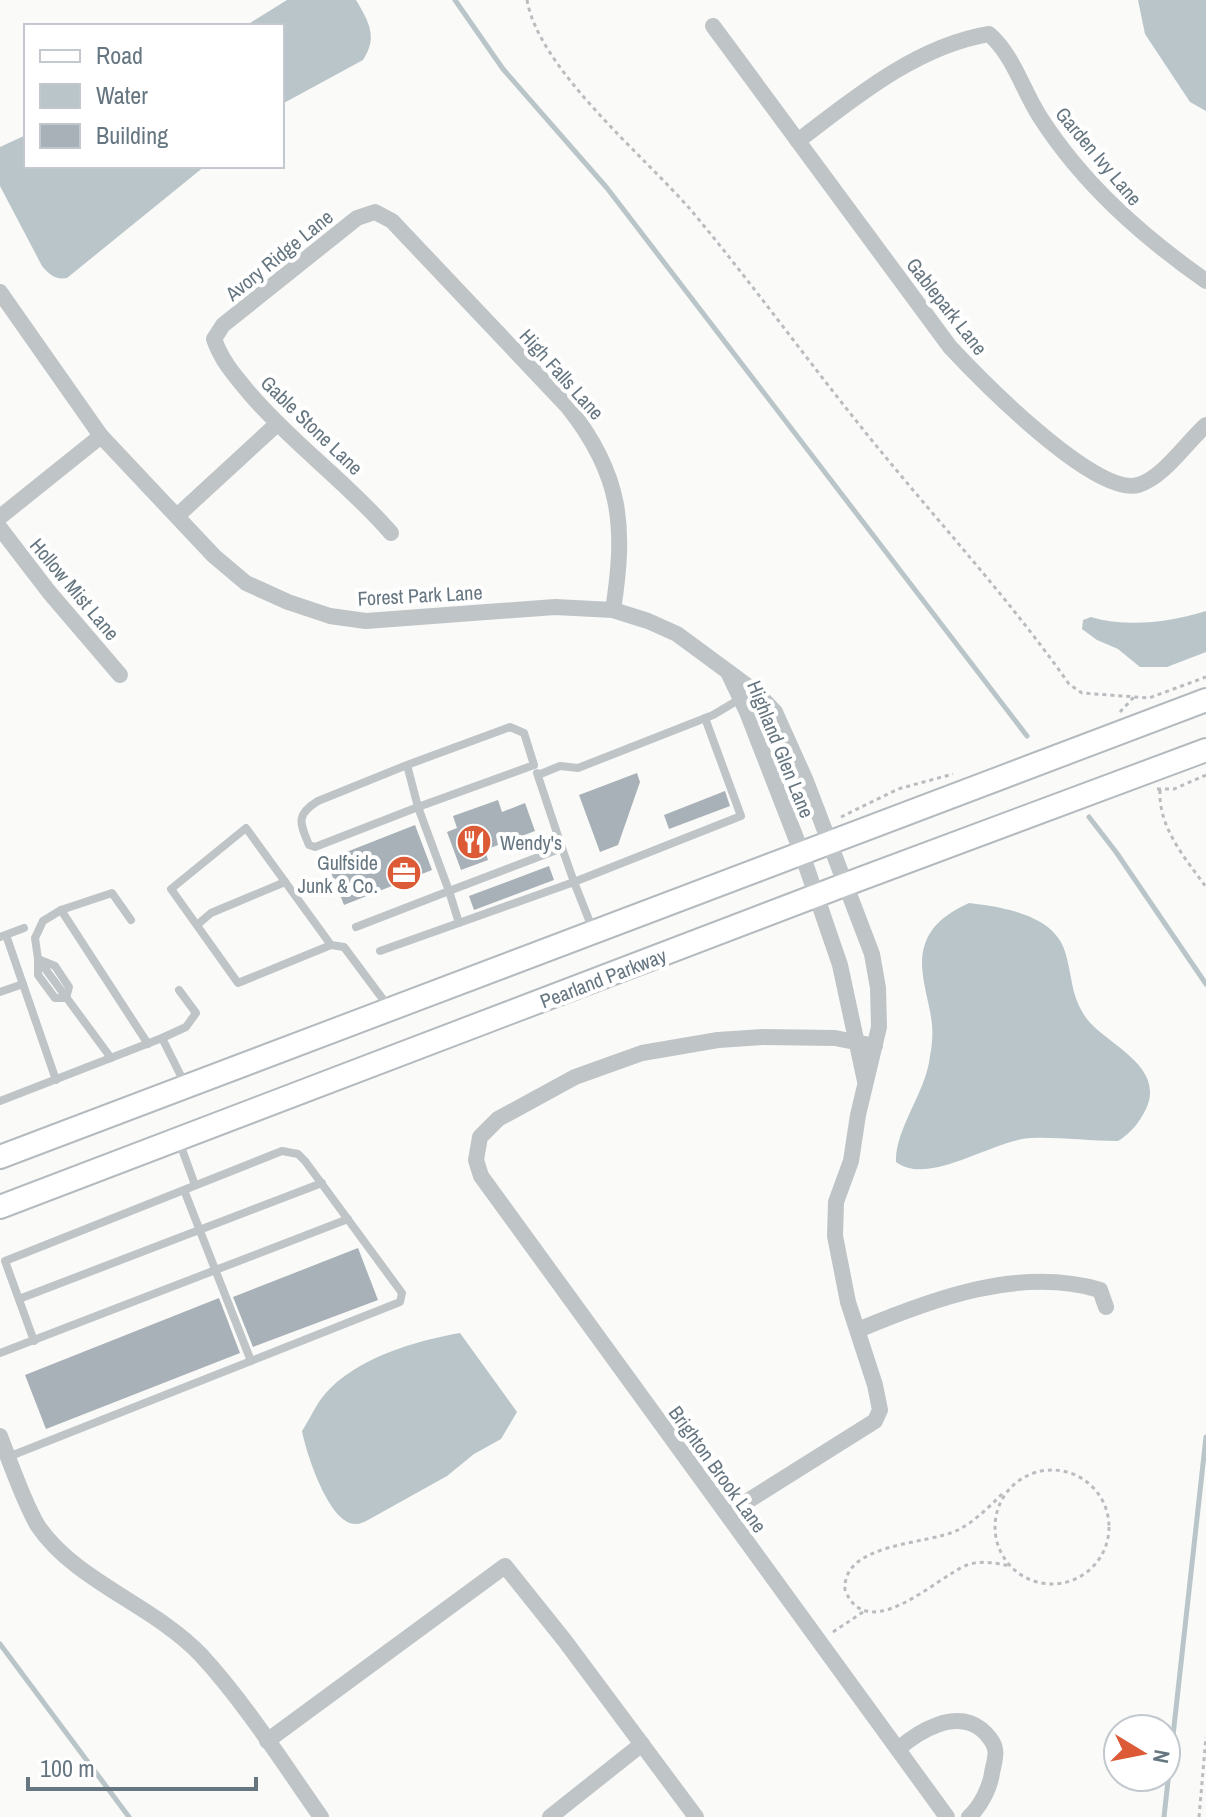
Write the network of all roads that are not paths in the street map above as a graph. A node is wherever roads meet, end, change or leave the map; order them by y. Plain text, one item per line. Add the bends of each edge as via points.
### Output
1 (713, 26) dead end
2 (798, 141) junction
3 (375, 212) joint
4 (1206, 281) edge
5 (0, 292) edge
6 (214, 339) joint
7 (277, 424) junction
8 (1206, 425) edge
9 (101, 436) junction
10 (177, 516) junction
11 (0, 517) edge
12 (0, 528) edge
13 (391, 533) dead end
14 (613, 610) junction
15 (727, 671) junction
16 (120, 675) dead end
17 (741, 699) junction
18 (1206, 700) edge
19 (705, 718) junction
20 (1206, 750) edge
21 (407, 765) junction
22 (534, 765) junction
23 (538, 775) junction
24 (418, 807) junction
25 (829, 841) junction
26 (562, 848) junction
27 (801, 851) junction
28 (285, 882) junction
29 (574, 882) junction
30 (844, 885) junction
31 (449, 891) junction
32 (817, 896) junction
33 (61, 910) junction
34 (131, 920) dead end
35 (459, 923) junction
36 (197, 925) junction
37 (356, 927) dead end
38 (24, 928) dead end
39 (593, 931) junction
40 (3, 936) edge
41 (331, 945) junction
42 (380, 951) dead end
43 (23, 984) junction
44 (179, 990) dead end
45 (0, 992) edge
46 (390, 1008) junction
47 (162, 1038) junction
48 (148, 1044) junction
49 (856, 1044) junction
50 (875, 1046) junction
51 (111, 1058) junction
52 (56, 1080) junction
53 (186, 1086) junction
54 (866, 1088) junction
55 (0, 1101) edge
56 (178, 1140) junction
57 (0, 1157) edge
58 (322, 1183) junction
59 (195, 1185) junction
60 (184, 1190) junction
61 (0, 1207) edge
62 (348, 1219) junction
63 (200, 1230) junction
64 (215, 1270) junction
65 (19, 1299) junction
66 (1106, 1307) dead end
67 (858, 1330) junction
68 (34, 1341) junction
69 (0, 1353) edge
70 (251, 1361) junction
71 (0, 1436) edge
72 (8, 1457) junction
73 (727, 1514) junction
74 (267, 1741) junction
75 (642, 1744) junction
76 (898, 1749) junction
77 (321, 1817) edge
78 (550, 1817) edge
79 (696, 1817) edge
80 (947, 1817) edge
81 (969, 1817) edge

1 - 2 street, Gablepark Lane
2 - 4 street, Garden Ivy Lane via 888,75 967,38 989,34 1002,46 1039,116 1096,189 1131,224
2 - 8 street, Gablepark Lane via 950,347 1032,427 1069,455 1101,476 1134,486 1161,472
3 - 6 street, Avory Ridge Lane via 357,218 223,325
3 - 14 street, High Falls Lane via 392,221 590,435 602,458 619,523
5 - 9 street, Forest Park Lane
6 - 7 street, Gable Stone Lane via 221,359
7 - 10 street
7 - 13 street, Gable Stone Lane
9 - 10 street, Forest Park Lane
9 - 11 street
10 - 14 street, Forest Park Lane via 246,583 330,616 366,621 555,607
12 - 16 street, Hollow Mist Lane
14 - 15 street, Forest Park Lane via 677,634
15 - 17 street, Highland Glen Lane
15 - 25 street, Highland Glen Lane via 775,712
17 - 19 lane
17 - 27 street, Highland Glen Lane
18 - 25 main road
19 - 23 lane via 578,768 560,766
19 - 29 lane via 741,816
20 - 30 main road, Pearland Parkway
21 - 22 lane via 510,727 524,733
21 - 24 lane
21 - 24 lane via 318,801 304,809 300,820 309,845 315,847
22 - 23 lane
22 - 24 lane
23 - 26 lane
24 - 31 lane
25 - 27 main road
25 - 30 street, Highland Glen Lane
26 - 29 lane
26 - 31 lane
27 - 32 street, Highland Glen Lane
27 - 39 main road
28 - 36 lane via 211,913
28 - 36 lane via 246,828 171,889
28 - 41 lane
29 - 35 lane
29 - 39 lane
30 - 32 main road, Pearland Parkway
30 - 50 street, Highland Glen Lane via 872,954 878,988
31 - 35 lane
31 - 37 lane
32 - 49 street, Highland Glen Lane via 840,965
32 - 56 main road, Pearland Parkway
33 - 34 lane via 112,893
33 - 48 lane
33 - 51 lane via 43,921 35,938 38,959
35 - 42 lane
36 - 41 lane via 238,983
38 - 40 lane
39 - 46 main road
40 - 43 lane
41 - 46 lane via 344,947
43 - 45 lane
43 - 52 lane
44 - 47 lane via 196,1013 186,1027
46 - 53 main road
47 - 48 lane
47 - 53 lane
48 - 51 lane
49 - 50 street
49 - 54 street, Highland Glen Lane
49 - 73 street, Brighton Brook Lane via 835,1038 763,1037 642,1053 537,1095 480,1137 476,1160 481,1176
50 - 54 street, Highland Glen Lane
51 - 52 lane
52 - 55 lane
53 - 57 main road
54 - 67 street, Highland Glen Lane via 851,1161 836,1202 835,1236
56 - 59 lane
56 - 61 main road, Pearland Parkway
58 - 59 lane via 298,1154 282,1151
58 - 62 lane
58 - 63 lane
59 - 60 lane
60 - 63 lane
60 - 65 lane via 5,1261
62 - 64 lane
62 - 70 lane via 402,1293 400,1302
63 - 64 lane
63 - 65 lane
64 - 68 lane
64 - 70 lane
65 - 68 lane
66 - 67 street via 1100,1290 1018,1283 930,1302
67 - 73 street, Highland Glen Lane via 880,1410 875,1421
68 - 69 lane
70 - 72 lane
71 - 72 street
72 - 74 street via 38,1526 74,1564 157,1617 200,1654
73 - 76 street, Brighton Brook Lane
74 - 75 street via 505,1566
74 - 77 street
75 - 78 street
75 - 79 street
76 - 80 street, Brighton Brook Lane
76 - 81 street via 950,1720 971,1722 986,1732 996,1749 991,1782

